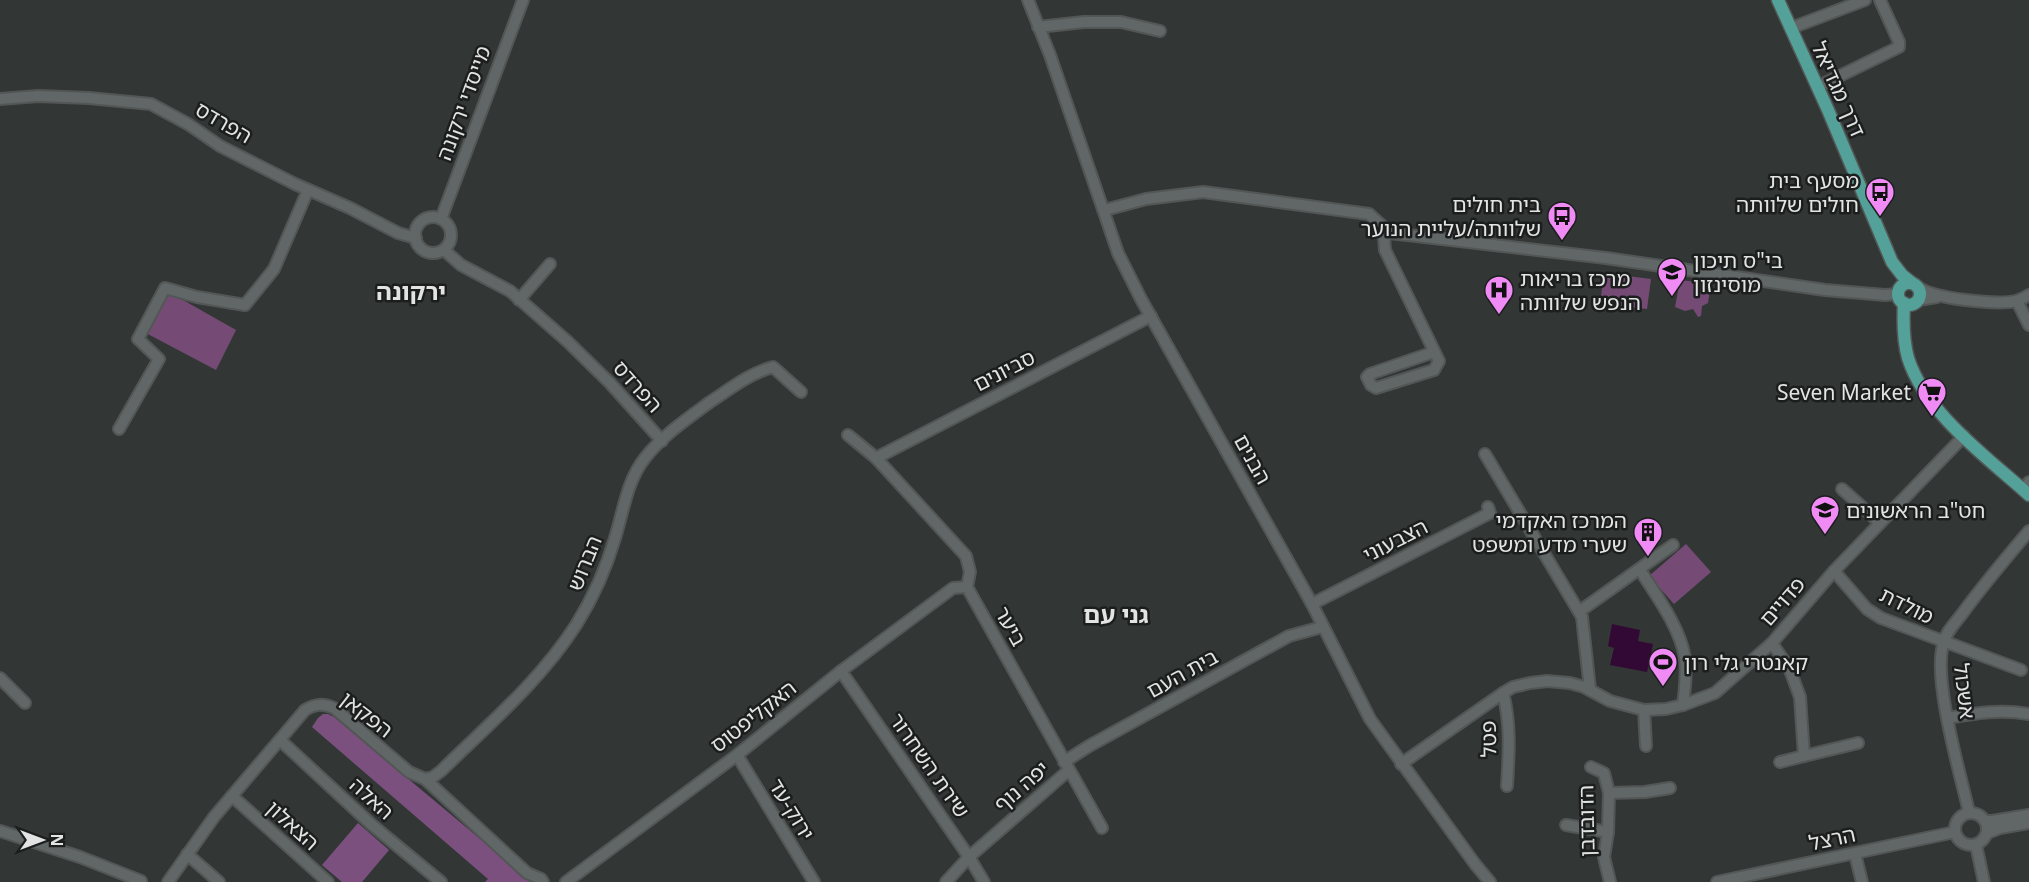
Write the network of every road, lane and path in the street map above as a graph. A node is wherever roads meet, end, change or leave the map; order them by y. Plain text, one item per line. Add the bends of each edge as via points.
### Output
1 (523, 0) edge
2 (1028, 0) edge
3 (1778, 0) edge
4 (1865, 0) edge
5 (1881, 0) edge
6 (1038, 27) junction
7 (1791, 27) junction
8 (1160, 31) dead end
9 (1817, 87) junction
10 (0, 99) edge
11 (308, 190) junction
12 (1105, 210) junction
13 (441, 219) junction
14 (1390, 233) junction
15 (416, 238) junction
16 (444, 250) junction
17 (550, 264) dead end
18 (1909, 295) junction
19 (2029, 295) edge
20 (519, 300) junction
21 (2017, 301) junction
22 (1151, 316) junction
23 (2029, 325) edge
24 (1434, 352) junction
25 (801, 392) dead end
26 (119, 429) dead end
27 (848, 435) dead end
28 (1964, 436) junction
29 (662, 441) junction
30 (1485, 454) dead end
31 (876, 458) junction
32 (2028, 487) edge
33 (1842, 489) dead end
34 (1488, 507) dead end
35 (1880, 523) junction
36 (2029, 531) edge
37 (1673, 545) dead end
38 (1640, 570) junction
39 (1834, 571) junction
40 (967, 587) junction
41 (1312, 604) junction
42 (1580, 611) junction
43 (1322, 627) junction
44 (1772, 643) junction
45 (1943, 643) junction
46 (2021, 670) dead end
47 (841, 671) junction
48 (0, 678) edge
49 (1590, 689) junction
50 (1503, 693) junction
51 (25, 703) dead end
52 (1683, 705) junction
53 (1644, 710) junction
54 (2029, 714) edge
55 (1948, 718) junction
56 (280, 740) junction
57 (1858, 743) dead end
58 (1646, 746) dead end
59 (737, 755) junction
60 (1804, 756) junction
61 (1780, 762) dead end
62 (1401, 764) junction
63 (1067, 766) junction
64 (1591, 767) dead end
65 (425, 779) junction
66 (1507, 786) dead end
67 (1670, 788) dead end
68 (1609, 793) junction
69 (232, 796) junction
70 (1969, 812) junction
71 (2029, 814) edge
72 (1986, 820) junction
73 (2029, 823) edge
74 (1566, 825) dead end
75 (1102, 828) dead end
76 (0, 831) edge
77 (1608, 832) junction
78 (1955, 832) junction
79 (1987, 833) junction
80 (1976, 845) junction
81 (187, 854) junction
82 (1856, 854) junction
83 (969, 857) junction
84 (141, 882) edge
85 (168, 882) edge
86 (219, 882) edge
87 (328, 882) edge
88 (441, 882) edge
89 (543, 882) edge
90 (566, 882) edge
91 (814, 882) edge
92 (946, 882) edge
93 (984, 882) edge
94 (1490, 882) edge
95 (1610, 882) edge
96 (1717, 882) edge
97 (1862, 882) edge
98 (1984, 882) edge

1 - 13 street, מייסדי ירקונה
2 - 6 street, הבנים
3 - 7 main road, דרך מגדיאל
4 - 7 street
5 - 9 street via 1899,47
6 - 8 street via 1121,22
6 - 12 street, הבנים
7 - 9 main road, דרך מגדיאל
9 - 18 main road, דרך מגדיאל
10 - 11 street, הפרדס via 38,96 151,104 219,146
11 - 15 street, הפרדס
11 - 26 street via 274,269 245,305 165,288 138,339 159,358
12 - 14 street via 1146,199 1203,192 1369,214
12 - 22 street, הבנים via 1118,253
13 - 15 street via 423,220
13 - 16 street via 451,235
14 - 18 street via 1606,258 1825,290
14 - 24 street via 1384,237 1385,250
15 - 16 street via 429,253
16 - 20 street, הפרדס via 461,265 510,291
17 - 20 street
18 - 21 street via 1989,303
18 - 28 main road via 1903,328 1908,357 1918,382 1942,415
18 - 32 main road via 1915,356 1926,378 1946,410
19 - 21 street
20 - 29 street, הפרדס via 603,376
21 - 23 street
22 - 31 street, סביונים
22 - 41 street, הבנים
24 - 24 street via 1370,374 1367,377 1376,388 1434,370 1439,361
25 - 29 street, הברוש via 773,368 762,370 693,414
27 - 31 street, ביער
28 - 32 main road
28 - 35 street, פדויים
29 - 65 street, הברוש via 639,467 606,565 587,608 561,647 522,693 441,771
30 - 42 street
31 - 40 street, ביער via 966,556 970,572
33 - 35 street
34 - 41 street, הצבעוני via 1490,513
35 - 39 street, פדויים
36 - 45 street, אשכול via 1978,592
37 - 38 street
38 - 42 street
38 - 52 street via 1671,620 1685,656
39 - 44 street, פדויים
39 - 45 street, מולדת via 1867,609
40 - 47 street, האקליפטוס via 953,588
40 - 63 street, ביער
41 - 43 street, הבנים
42 - 49 street
43 - 62 street, הבנים via 1370,719
43 - 63 street, בית העם via 1289,636 1089,746
44 - 52 street, פדויים via 1715,693
44 - 60 street via 1790,670 1800,697
45 - 46 street, מולדת
45 - 55 street, אשכול via 1942,677
47 - 59 street, האקליפטוס
47 - 83 street, שירת השחרור
48 - 51 street
49 - 50 street, פדויים via 1547,681
49 - 53 street, פדויים via 1610,700
50 - 62 street, פדויים
50 - 66 street, פטל via 1510,737
52 - 53 street, פדויים
53 - 58 street
54 - 55 street via 2002,711
55 - 70 street, אשכול
56 - 65 street, הפקאן via 305,710 327,705 409,772
56 - 69 street, הפקאן
56 - 88 street, האלה
57 - 60 street
59 - 90 street, האקליפטוס
59 - 91 street, ירוק-עד
60 - 61 street
62 - 94 street, הבנים
63 - 75 street, ביער
63 - 83 street, יפה נוף
64 - 68 street, הדובדבן via 1604,773
65 - 89 street, הפקאן via 527,873
67 - 68 street
68 - 77 street, הדובדבן
69 - 81 street, הפקאן
69 - 87 street, הצאלון
70 - 72 street
70 - 78 street via 1959,818
71 - 72 street
72 - 79 street
73 - 79 street
74 - 77 street
76 - 84 street
77 - 95 street, הדובדבן via 1604,857
78 - 80 street via 1962,842
78 - 82 street, הרצל
79 - 80 street
80 - 98 street
81 - 85 street, הפקאן
81 - 86 street
82 - 96 street, הרצל
82 - 97 street
83 - 92 street, יפה נוף
83 - 93 street, שירת השחרור

